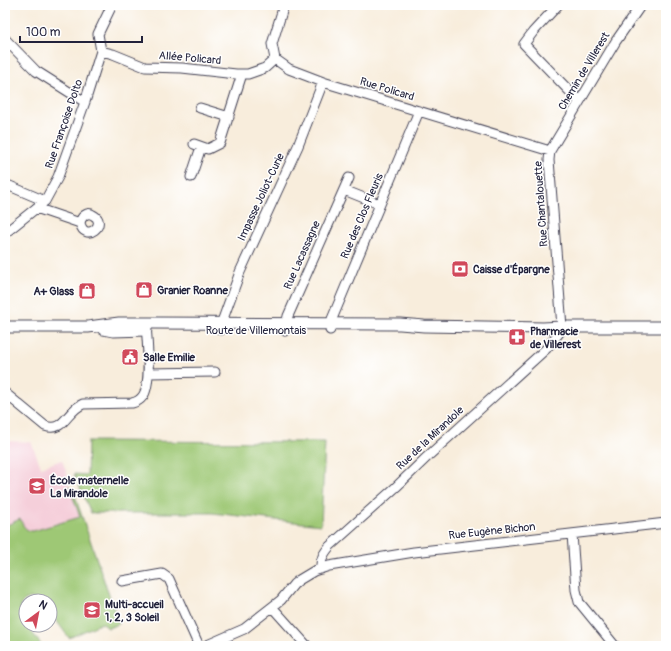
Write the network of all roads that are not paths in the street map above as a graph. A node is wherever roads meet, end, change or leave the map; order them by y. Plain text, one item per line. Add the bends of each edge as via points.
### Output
1 (112, 5) edge
2 (284, 5) edge
3 (558, 5) edge
4 (641, 5) edge
5 (5, 39) edge
6 (101, 51) junction
7 (275, 59) junction
8 (242, 74) junction
9 (323, 82) junction
10 (580, 101) junction
11 (85, 102) junction
12 (200, 108) dead end
13 (419, 111) junction
14 (229, 117) junction
15 (550, 151) junction
16 (191, 177) dead end
17 (349, 178) dead end
18 (5, 184) edge
19 (344, 190) junction
20 (46, 201) junction
21 (380, 204) junction
22 (36, 208) junction
23 (80, 223) dead end
24 (5, 233) edge
25 (146, 326) junction
26 (5, 327) edge
27 (222, 327) junction
28 (286, 327) junction
29 (330, 327) junction
30 (562, 327) junction
31 (666, 327) edge
32 (148, 372) junction
33 (215, 372) dead end
34 (5, 393) edge
35 (666, 523) edge
36 (572, 534) junction
37 (321, 569) junction
38 (122, 580) dead end
39 (272, 608) junction
40 (199, 646) edge
41 (205, 646) edge
42 (308, 646) edge
43 (615, 646) edge

1 - 6 street, Rue Françoise Dolto via 98,34
2 - 7 street via 272,44
3 - 10 street via 524,44
4 - 10 street, Chemin de Villerest
5 - 11 street via 36,71
6 - 8 street, Allée Policard via 145,67
6 - 11 street, Rue Françoise Dolto
7 - 8 street, Allée Policard via 265,68
7 - 9 street, Rue Policard via 288,69
8 - 14 street
9 - 13 street, Rue Policard
9 - 27 street, Impasse Joliot-Curie via 298,146 240,272
10 - 15 street, Chemin de Villerest
11 - 20 street, Rue Françoise Dolto via 58,177
12 - 14 street
13 - 15 street, Rue Policard
13 - 21 street, Rue des Clos Fleuris
14 - 16 street via 220,143 208,148 198,146
15 - 30 street, Rue Chantalouette
17 - 19 street, Rue Lacassagne
18 - 20 street
19 - 21 street
19 - 28 street, Rue Lacassagne via 288,316
20 - 22 street, Rue Françoise Dolto
21 - 29 street, Rue des Clos Fleuris
22 - 23 street
22 - 24 street, Rue Françoise Dolto
25 - 26 main road, Route de Villemontais via 112,330 88,326
25 - 27 main road, Route de Villemontais
25 - 32 street
27 - 28 main road, Route de Villemontais
28 - 29 main road, Route de Villemontais
29 - 30 main road, Route de Villemontais via 400,324
30 - 31 main road, Route de Villemontais
30 - 37 street, Rue de la Mirandole via 546,349 330,546 323,556
32 - 33 street
32 - 34 street via 146,391 138,401 82,404 77,406 62,424 52,428 45,426
35 - 36 street, Rue Eugène Bichon
36 - 37 street, Rue Eugène Bichon via 414,552
36 - 43 street via 579,602
37 - 39 street, Rue Eugène Bichon via 299,580
38 - 40 street via 162,574 170,579
39 - 41 street, Rue Eugène Bichon via 244,629
39 - 42 street

